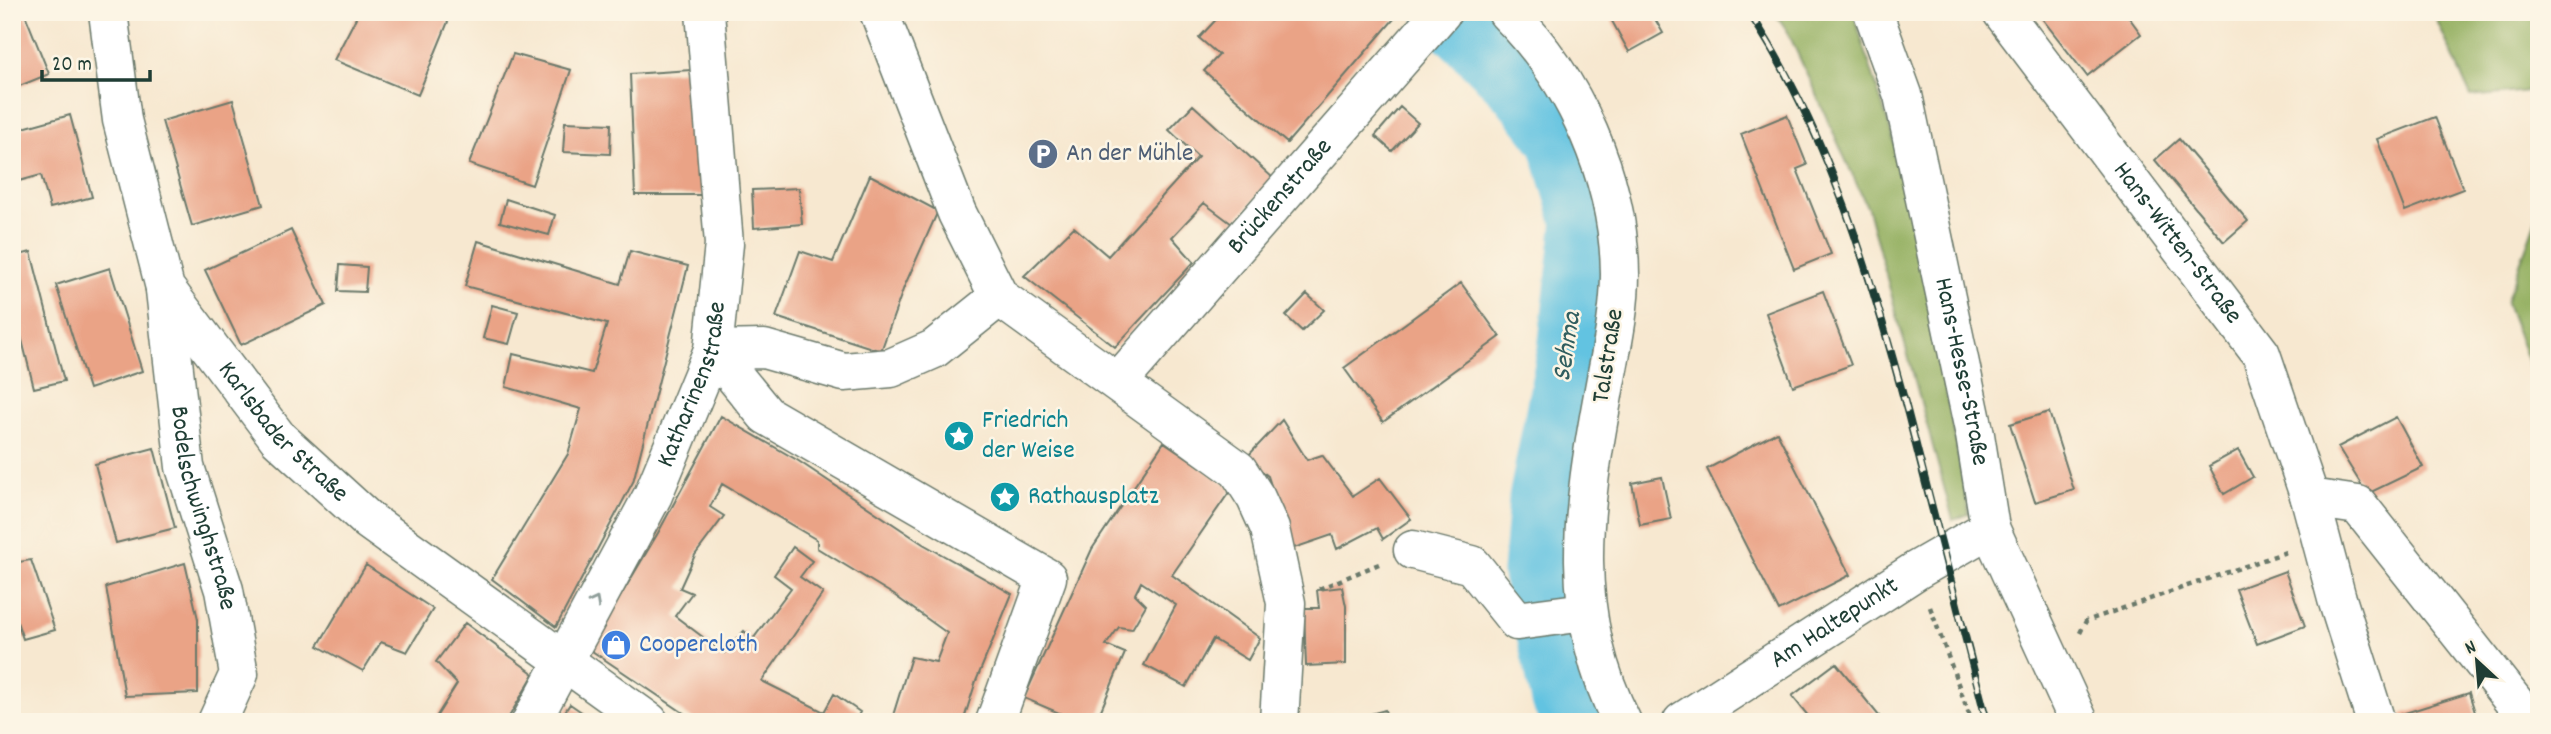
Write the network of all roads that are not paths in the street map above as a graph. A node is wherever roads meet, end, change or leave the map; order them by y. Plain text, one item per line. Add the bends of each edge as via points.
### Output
1 (108, 12) edge
2 (705, 12) edge
3 (879, 12) edge
4 (1507, 12) edge
5 (1873, 12) edge
6 (2002, 12) edge
7 (1431, 24) edge
8 (164, 288) junction
9 (999, 297) junction
10 (713, 350) junction
11 (1119, 381) junction
12 (2310, 498) junction
13 (1990, 528) junction
14 (1413, 550) road end
15 (1574, 614) junction
16 (563, 662) junction
17 (217, 722) edge
18 (531, 722) edge
19 (649, 722) edge
20 (995, 722) edge
21 (1279, 722) edge
22 (1622, 722) edge
23 (1682, 722) edge
24 (2079, 722) edge
25 (2376, 722) edge
26 (2530, 722) edge

1 - 8 street, Karlsbader Straße via 122,120
2 - 10 street, Katharinenstraße via 724,244
3 - 9 street via 957,213
4 - 15 street, Talstraße via 1557,73 1586,125 1615,216 1618,313 1590,466
5 - 13 street, Hans-Hesse-Straße via 1903,95 1975,435
6 - 12 street, Hans-Witten-Straße via 2262,354
7 - 11 street, Brückenstraße
8 - 16 street, Karlsbader Straße via 278,438 368,520
8 - 17 street, Bodelschwinghstraße via 185,467 224,590 239,674
9 - 10 street via 934,349 891,368 844,372 764,349
9 - 11 street
16 -> 10 street, Katharinenstraße via 653,495
10 - 20 street via 765,415 1047,578
11 - 21 street via 1238,470 1270,529 1286,603
12 - 25 street, Hans-Witten-Straße
12 - 26 street via 2358,505
13 - 23 street, Am Haltepunkt
13 - 24 street, Hans-Hesse-Straße
14 - 15 street via 1472,565 1517,621
15 - 22 street, Talstraße
16 - 18 street, Katharinenstraße
16 - 19 street, Karlsbader Straße

